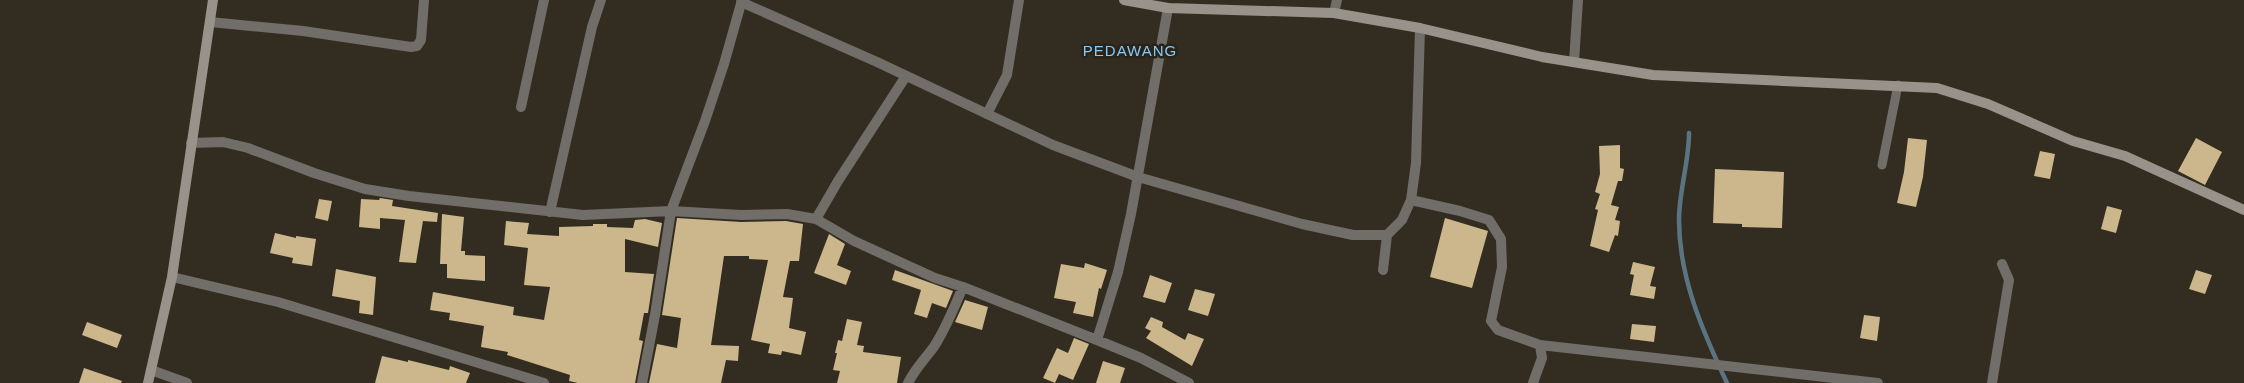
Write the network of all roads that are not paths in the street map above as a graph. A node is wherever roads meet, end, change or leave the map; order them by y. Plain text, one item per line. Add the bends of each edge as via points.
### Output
1 (213, 0) edge
2 (424, 0) edge
3 (544, 0) edge
4 (602, 0) edge
5 (1019, 0) edge
6 (1124, 0) edge
7 (1337, 0) edge
8 (1578, 0) edge
9 (741, 1) edge
10 (1168, 8) junction
11 (1334, 13) junction
12 (210, 22) junction
13 (1420, 28) junction
14 (1574, 62) junction
15 (906, 76) junction
16 (1898, 85) junction
17 (521, 107) dead end
18 (987, 114) junction
19 (191, 143) junction
20 (1882, 165) dead end
21 (1138, 177) junction
22 (1411, 200) junction
23 (2244, 210) edge
24 (670, 211) junction
25 (550, 212) junction
26 (816, 219) junction
27 (1387, 235) junction
28 (2002, 264) dead end
29 (1383, 270) dead end
30 (172, 277) junction
31 (963, 286) junction
32 (1097, 340) junction
33 (1540, 345) junction
34 (151, 370) junction
35 (148, 383) edge
36 (187, 383) edge
37 (544, 383) edge
38 (642, 383) edge
39 (908, 383) edge
40 (1189, 383) edge
41 (1533, 383) edge
42 (1878, 383) edge
43 (1992, 383) edge

1 - 12 street
2 - 12 street via 421,40 417,46 411,47
3 - 17 street
4 - 25 street via 592,27
5 - 18 street via 1007,75
6 - 10 street
7 - 11 street
8 - 14 street
9 - 15 street
9 - 24 street via 705,121
10 - 11 street
10 - 21 street
11 - 13 street
12 - 19 street
13 - 14 street
13 - 22 street via 1416,164
14 - 16 street via 1653,75
15 - 18 street
15 - 26 street
16 - 20 lane
16 - 23 street via 1937,88 1988,104 2073,141 2125,156
18 - 21 street via 1053,145
19 - 25 street via 223,142 248,148 365,189
19 - 30 street
21 - 27 street via 1302,224 1353,235
21 - 32 street via 1118,272
22 - 27 street via 1402,220
22 - 33 street via 1489,220 1501,239 1502,267 1492,321 1498,330
24 - 25 street via 583,215
24 - 26 street via 787,214
24 - 38 street
26 - 31 street via 854,241 935,278
27 - 29 street
28 - 43 street via 2009,280
30 - 34 street
30 - 37 street via 278,302
31 - 32 street
31 - 39 street via 944,330
32 - 40 street
33 - 41 street via 1542,358
33 - 42 street
34 - 35 street
34 - 36 street

